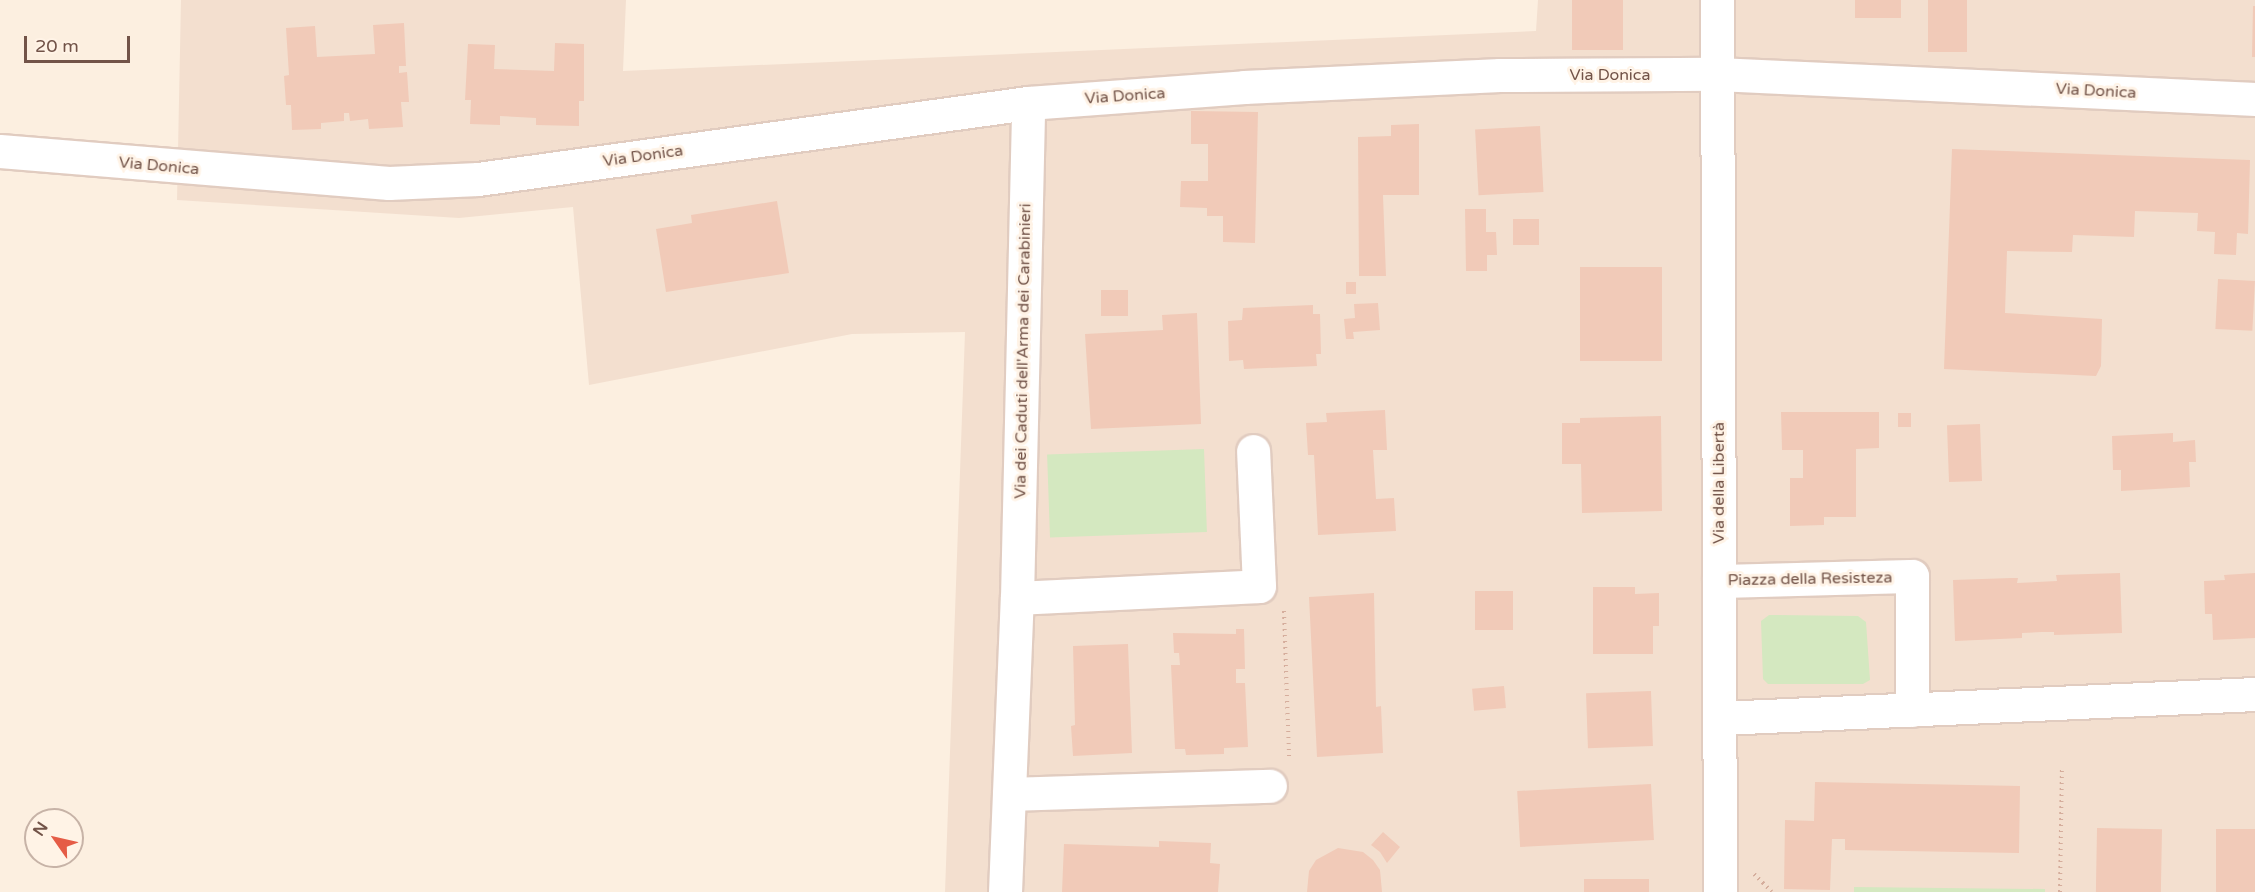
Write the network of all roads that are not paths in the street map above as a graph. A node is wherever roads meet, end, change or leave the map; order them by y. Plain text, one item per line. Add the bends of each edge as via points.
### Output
1 (1717, 0) edge
2 (1717, 74) junction
3 (2255, 99) edge
4 (1028, 103) junction
5 (0, 151) edge
6 (1253, 451) dead end
7 (1719, 580) junction
8 (1017, 598) junction
9 (2255, 694) edge
10 (1912, 710) junction
11 (1721, 718) junction
12 (1269, 786) road end
13 (1009, 794) junction
14 (1005, 892) edge
15 (1720, 892) edge

1 - 2 street, Via della Libertà
2 - 3 street, Via Donica
2 - 4 street, Via Donica via 1500,75 1244,87
2 - 7 street, Via della Libertà
4 - 5 street, Via Donica via 467,180 390,183
4 - 8 street, Via dei Caduti dell'Arma dei Carabinieri
6 - 8 street via 1259,586
7 - 10 street, Piazza della Resisteza via 1912,576
7 - 11 street, Via della Libertà
8 - 13 street, Via dei Caduti dell'Arma dei Carabinieri
9 - 10 street
10 - 11 street
11 - 15 street, Via della Libertà
12 - 13 street
13 - 14 street, Via dei Caduti dell'Arma dei Carabinieri

